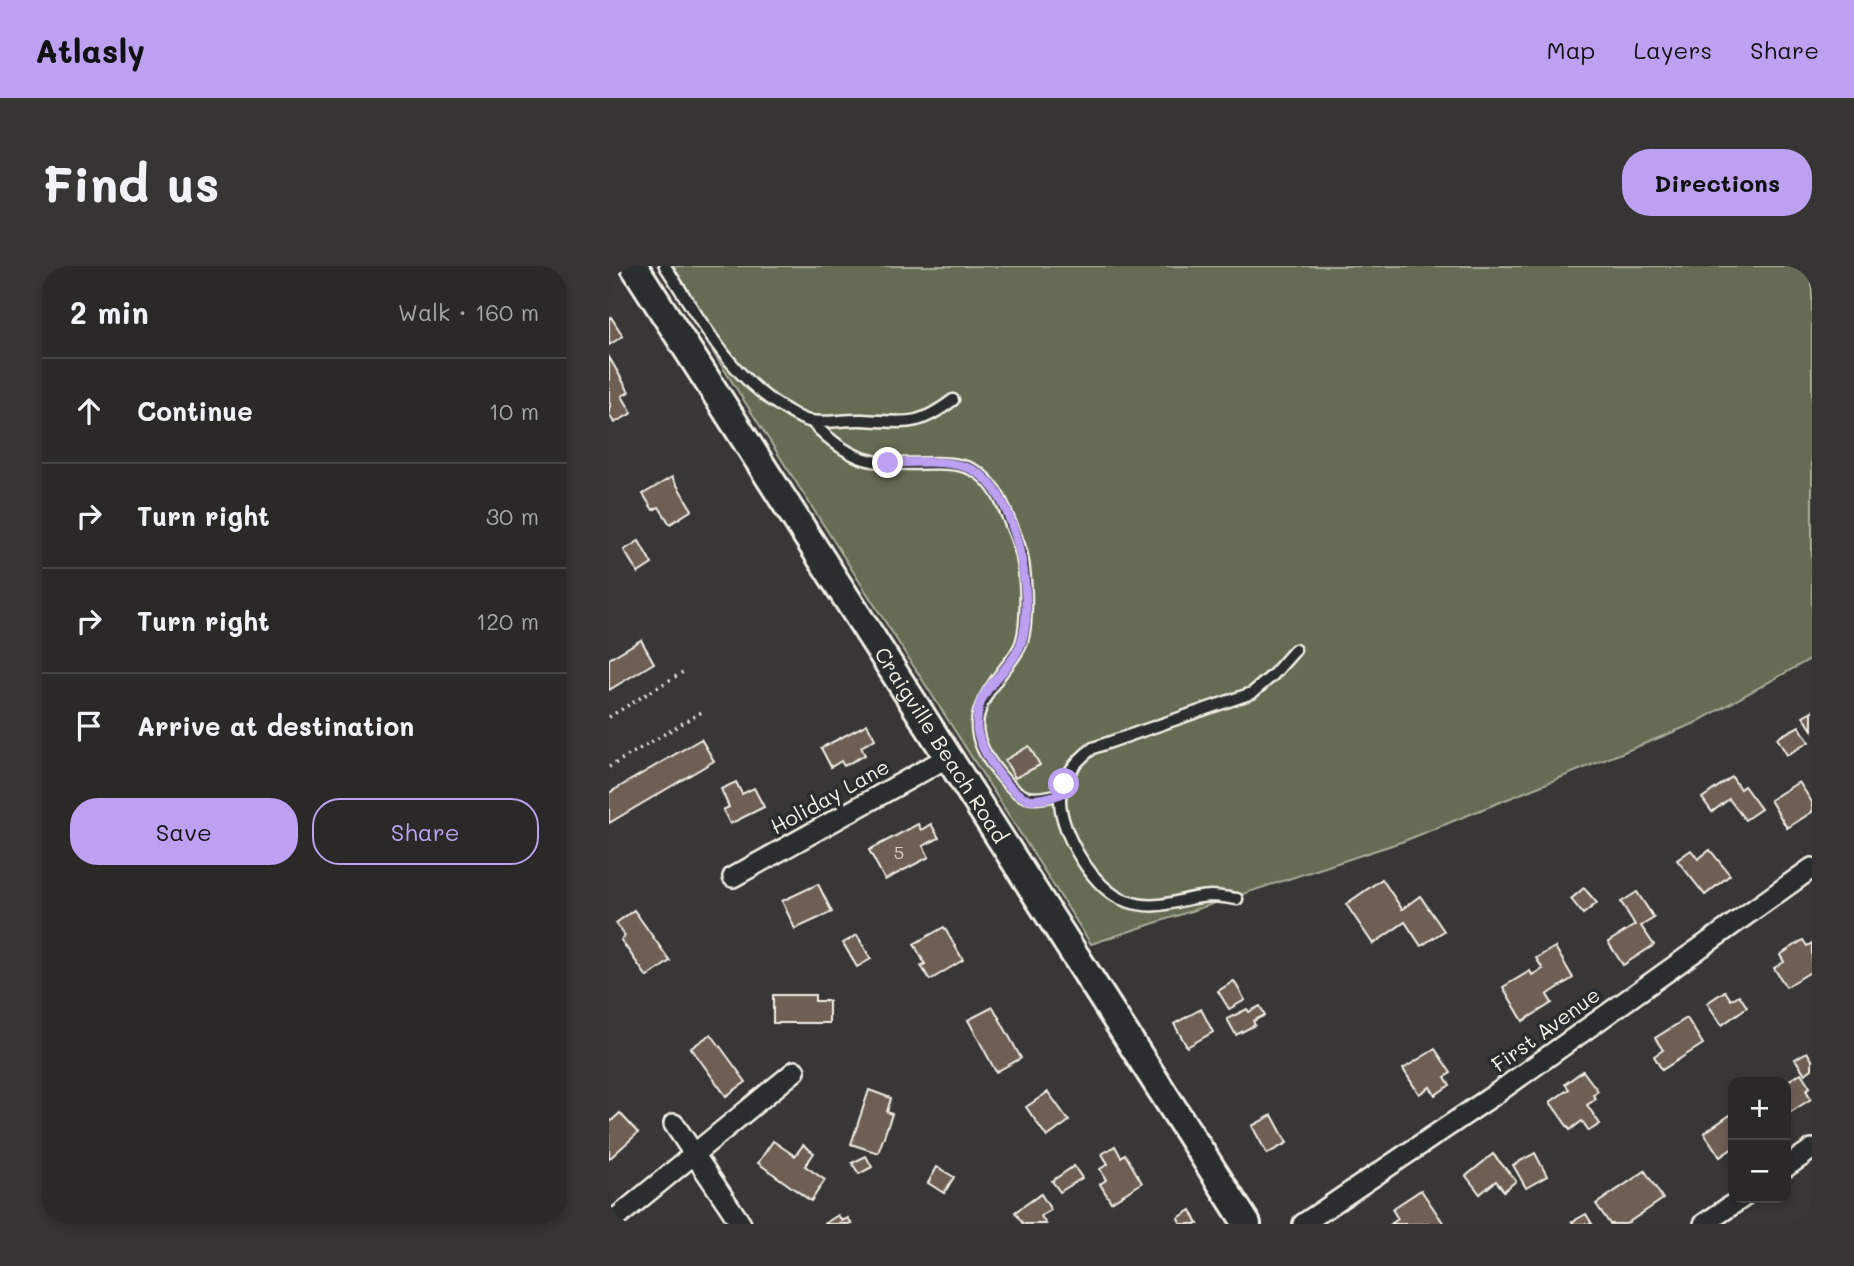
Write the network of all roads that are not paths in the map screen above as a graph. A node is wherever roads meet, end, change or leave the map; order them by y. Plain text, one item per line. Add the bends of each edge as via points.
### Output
1 (634, 266) edge
2 (665, 266) edge
3 (953, 400) dead end
4 (811, 421) junction
5 (1295, 650) dead end
6 (950, 756) junction
7 (1061, 794) junction
8 (1812, 868) edge
9 (733, 877) dead end
10 (1237, 899) dead end
11 (795, 1071) dead end
12 (674, 1124) dead end
13 (1812, 1149) edge
14 (696, 1155) junction
15 (1791, 1164) edge
16 (1735, 1203) edge
17 (609, 1224) edge
18 (741, 1224) edge
19 (1247, 1224) edge
20 (1303, 1224) edge
21 (1704, 1224) edge

1 - 6 main road, Craigville Beach Road
2 - 4 lane via 731,363 780,407
3 - 4 lane via 934,414 908,423
4 - 7 lane via 834,442 870,461 958,464 989,480 1022,554 1026,599 1022,641 979,707 977,731 984,751 1026,799
5 - 7 lane via 1252,692 1093,748 1074,765
6 - 9 street, Holiday Lane
6 - 19 main road, Craigville Beach Road
7 - 10 lane via 1064,822 1087,868 1108,892 1148,906 1210,896
8 - 20 street, First Avenue via 1494,1095
11 - 14 street
12 - 14 street
13 - 15 street
14 - 17 street
14 - 18 street
16 - 21 street

